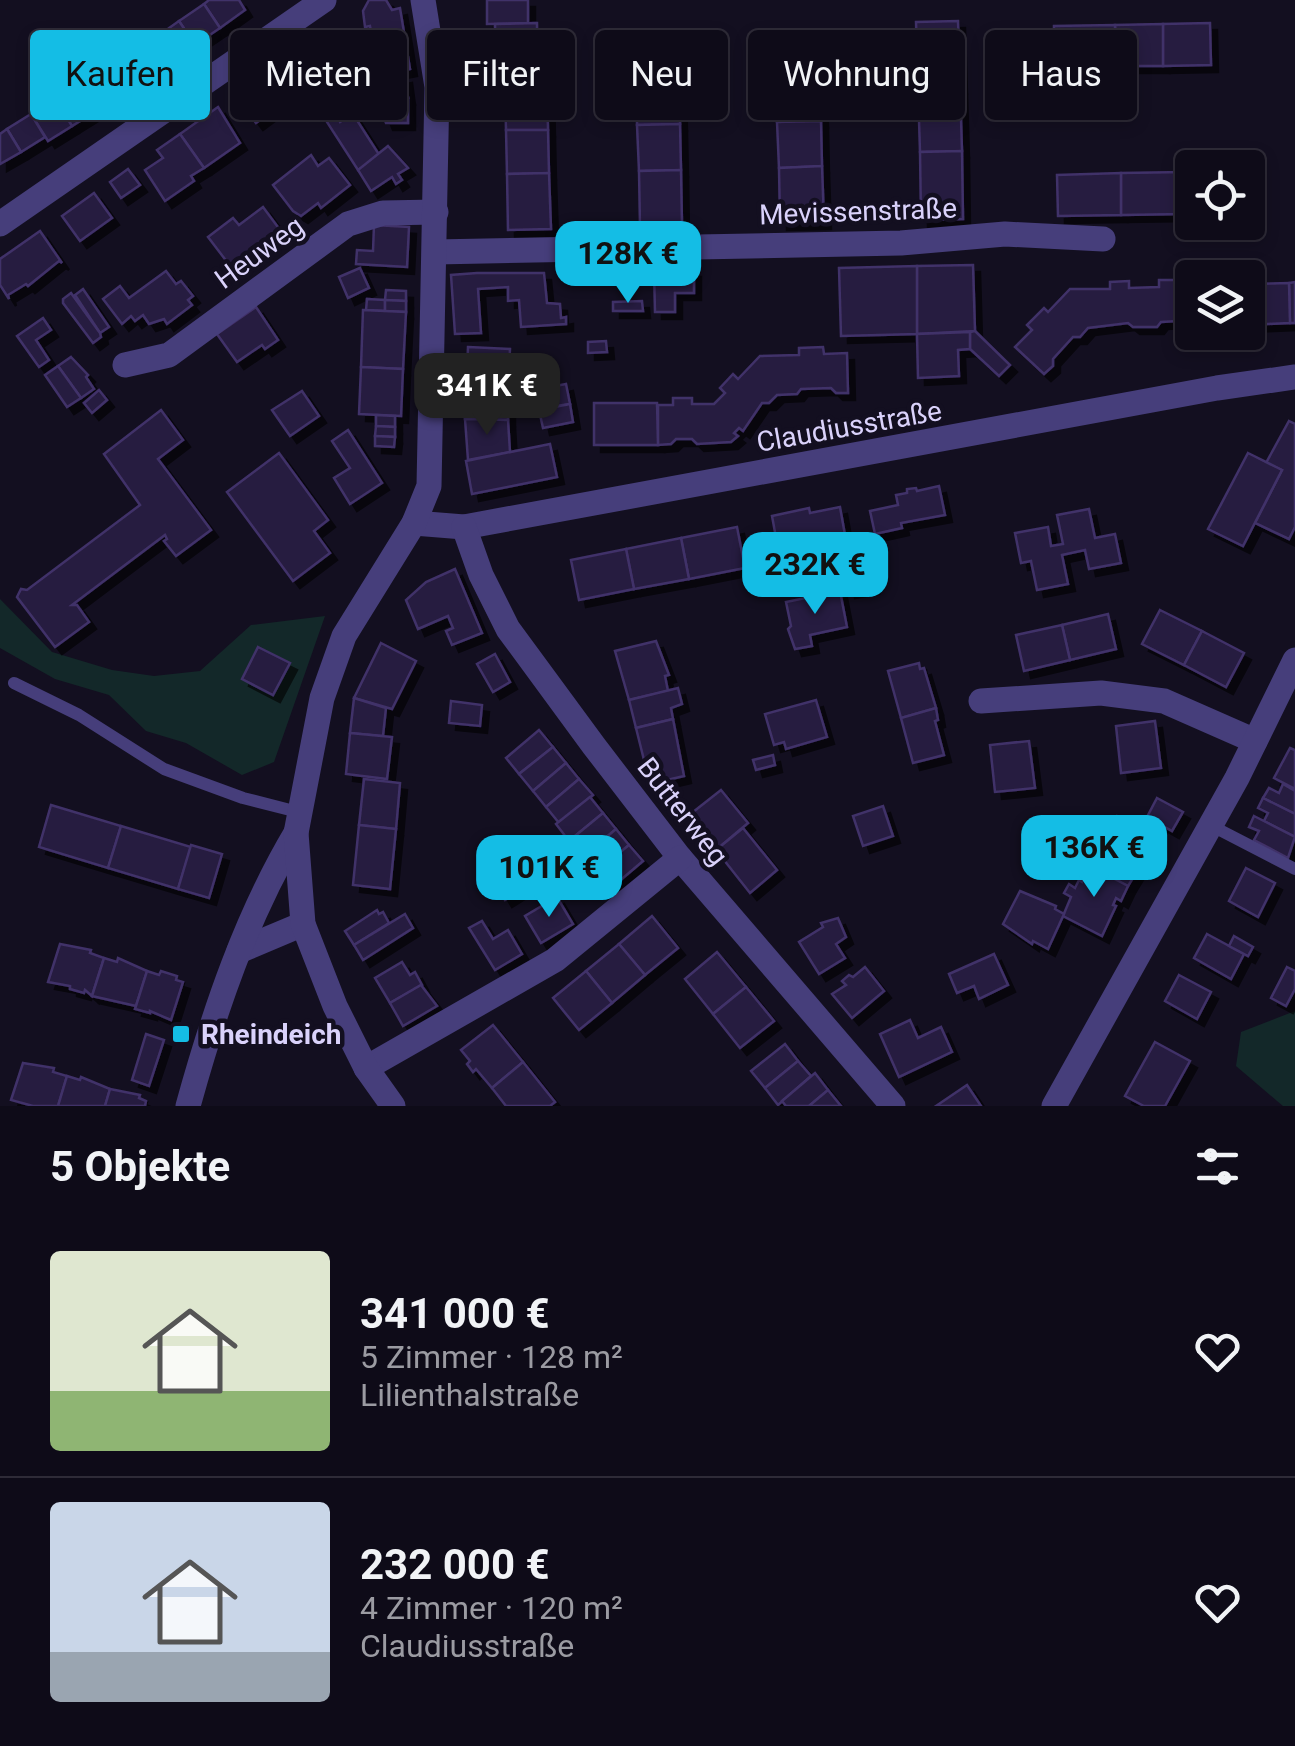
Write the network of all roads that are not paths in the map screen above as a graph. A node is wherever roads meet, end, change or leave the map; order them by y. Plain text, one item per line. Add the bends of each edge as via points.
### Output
1 (324, 0) edge
2 (424, 0) edge
3 (436, 212) junction
4 (0, 224) edge
5 (1103, 239) dead end
6 (435, 252) junction
7 (125, 365) dead end
8 (1295, 377) edge
9 (414, 522) junction
10 (464, 527) junction
11 (1295, 660) edge
12 (14, 683) dead end
13 (981, 702) dead end
14 (1255, 741) junction
15 (297, 822) junction
16 (1210, 825) junction
17 (680, 858) junction
18 (1295, 869) edge
19 (302, 924) junction
20 (239, 950) junction
21 (366, 1068) junction
22 (188, 1106) edge
23 (393, 1106) edge
24 (893, 1106) edge
25 (1054, 1106) edge

1 - 4 street
2 - 3 street via 437,87
3 - 6 street
3 - 7 street, Heuweg via 383,213 348,224 170,355
5 - 6 street, Mevissenstraße via 1005,234 901,243
6 - 9 street via 429,486
8 - 10 street, Claudiusstraße
9 - 10 street, Claudiusstraße
9 - 15 street via 344,636 322,698
10 - 17 street, Butterweg via 508,629
11 - 14 street
12 - 15 lane via 164,769
13 - 14 street via 1101,693 1164,701
14 - 16 street
15 - 19 street
15 - 20 street
16 - 18 lane
16 - 25 street
17 - 21 street via 555,960
17 - 24 street, Butterweg
19 - 20 street
19 - 21 street
20 - 22 street
21 - 23 street

